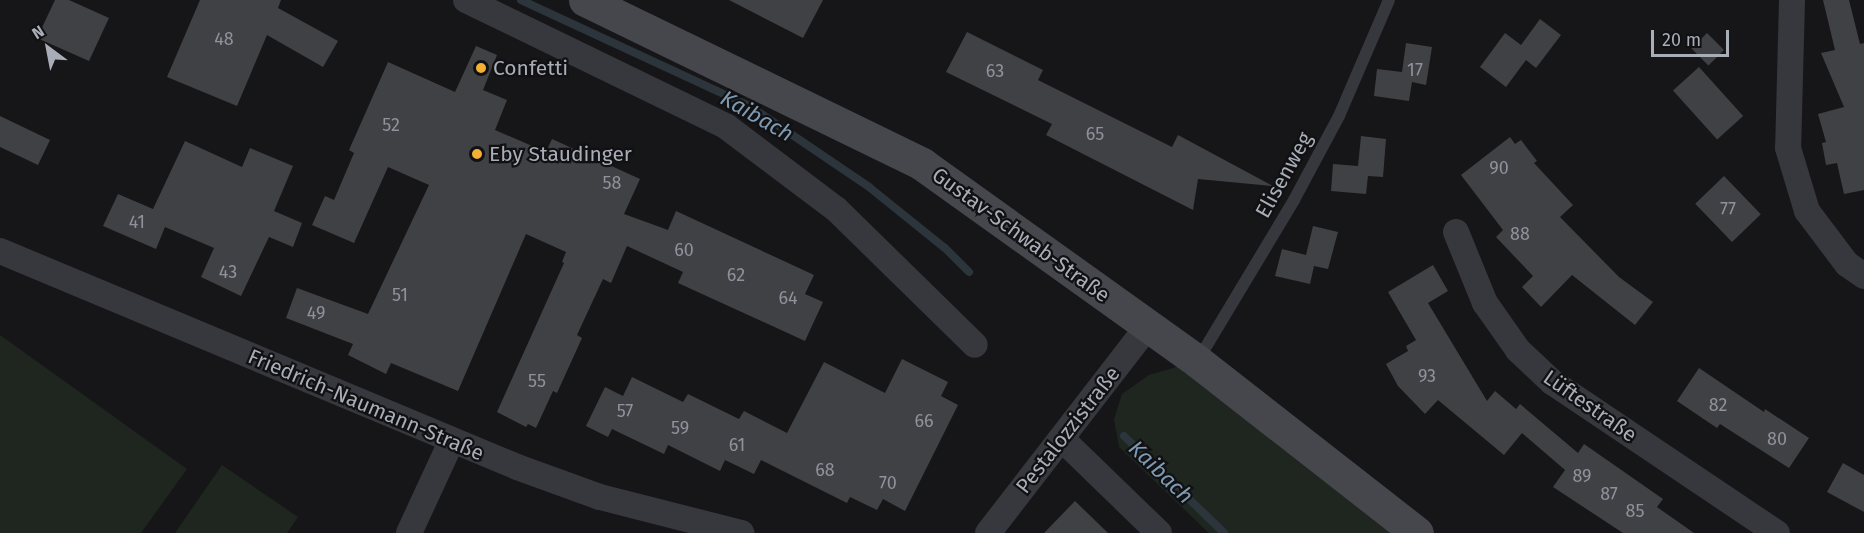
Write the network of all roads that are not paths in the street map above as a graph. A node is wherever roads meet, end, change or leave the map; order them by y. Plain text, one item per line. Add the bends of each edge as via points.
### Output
1 (465, 0) edge
2 (585, 0) edge
3 (1389, 0) edge
4 (1792, 0) edge
5 (1456, 232) dead end
6 (0, 250) edge
7 (1864, 276) edge
8 (1148, 326) junction
9 (975, 345) dead end
10 (1197, 361) junction
11 (1062, 439) junction
12 (452, 440) junction
13 (409, 533) edge
14 (741, 533) edge
15 (988, 533) edge
16 (1160, 533) edge
17 (1417, 533) edge
18 (1777, 533) edge

1 - 9 street via 727,127 836,209
2 - 8 street, Gustav-Schwab-Straße via 922,164
3 - 10 lane, Elisenweg via 1339,116 1294,200
4 - 7 street via 1788,148 1807,210 1847,264
5 - 18 street, Lüftestraße via 1485,303 1518,350 1552,382
6 - 12 street, Friedrich-Naumann-Straße
8 - 10 street, Gustav-Schwab-Straße
8 - 11 street, Pestalozzistraße
10 - 17 street, Gustav-Schwab-Straße
11 - 15 street, Pestalozzistraße
11 - 16 street
12 - 13 street
12 - 14 street, Friedrich-Naumann-Straße via 600,497

